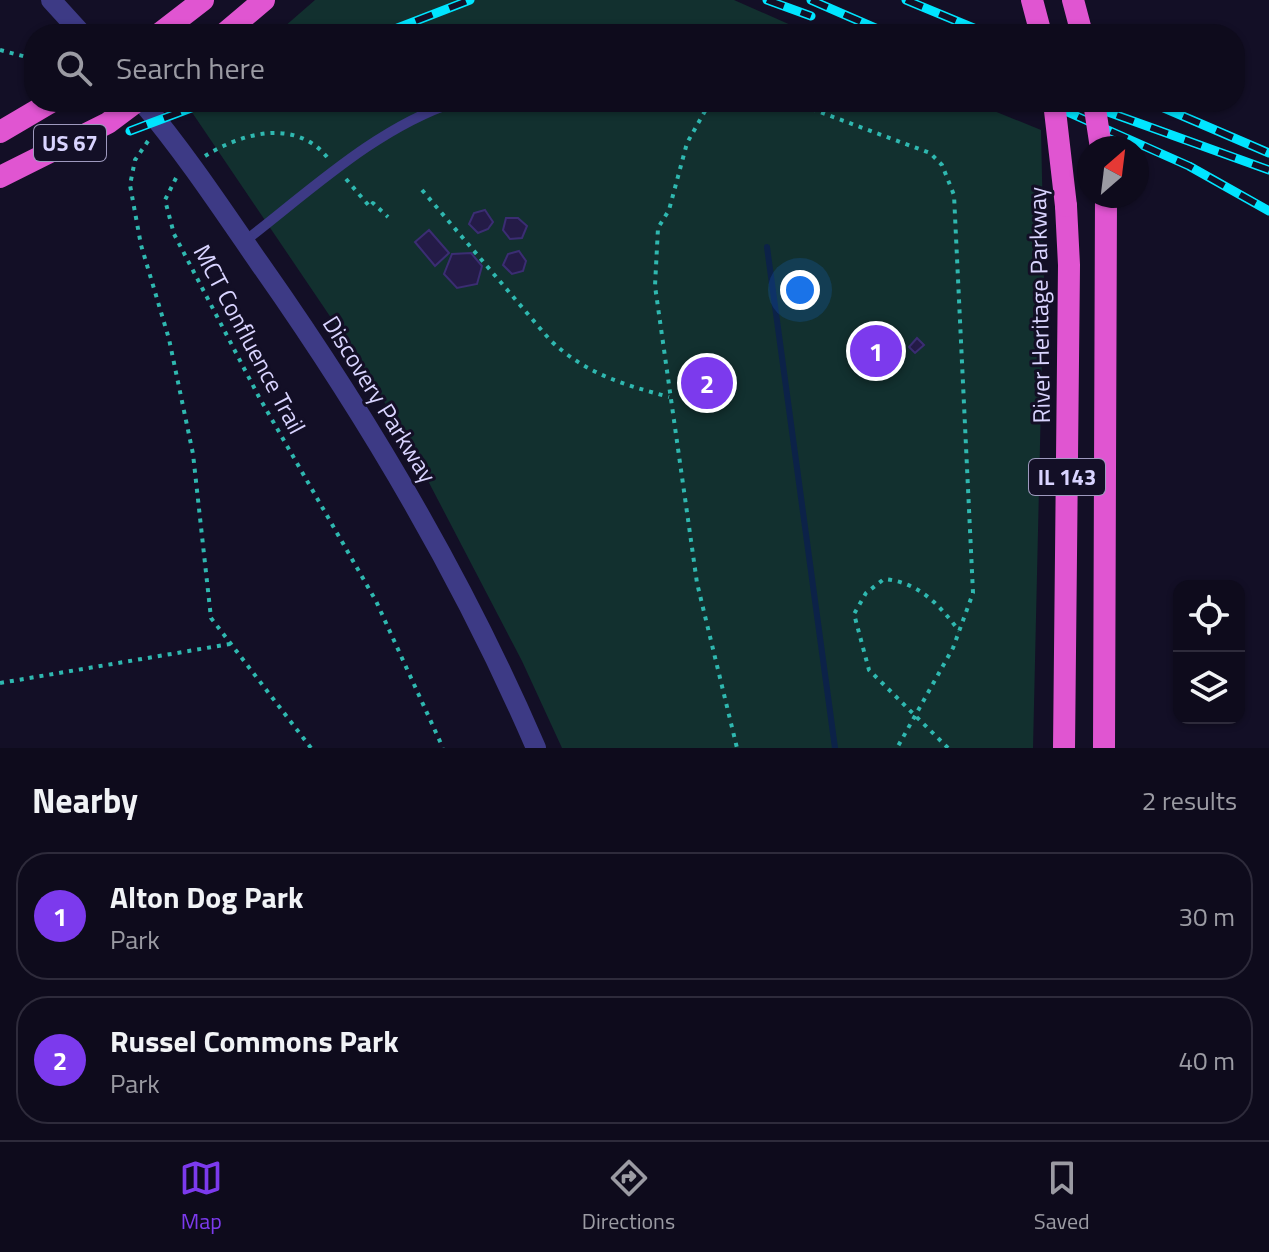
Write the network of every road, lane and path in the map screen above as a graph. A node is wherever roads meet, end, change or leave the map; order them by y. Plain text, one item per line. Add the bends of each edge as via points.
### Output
1 (51, 0) edge
2 (203, 0) edge
3 (264, 0) edge
4 (1073, 0) edge
5 (1092, 0) edge
6 (73, 24) edge
7 (172, 24) edge
8 (236, 24) edge
9 (1080, 24) edge
10 (1084, 24) edge
11 (0, 50) edge
12 (24, 56) edge
13 (34, 112) edge
14 (124, 112) edge
15 (148, 112) edge
16 (426, 112) edge
17 (704, 112) edge
18 (820, 112) edge
19 (1055, 112) edge
20 (1096, 112) edge
21 (160, 126) junction
22 (0, 132) edge
23 (1099, 136) edge
24 (190, 165) junction
25 (337, 170) junction
26 (0, 177) edge
27 (422, 190) dead end
28 (1107, 208) edge
29 (388, 217) dead end
30 (245, 241) junction
31 (669, 397) junction
32 (959, 631) junction
33 (232, 644) junction
34 (0, 683) edge
35 (915, 717) junction
36 (311, 748) edge
37 (443, 748) edge
38 (536, 748) edge
39 (737, 748) edge
40 (897, 748) edge
41 (948, 748) edge
42 (1064, 748) edge
43 (1104, 748) edge

1 - 6 street
2 - 7 highway
3 - 8 highway
4 - 9 highway
5 - 10 highway
11 - 12 path
13 - 22 highway, US 67
14 - 26 highway, US 67
15 - 21 street, Discovery Parkway
16 - 25 lane
17 - 31 path via 687,143 669,210 658,228 655,286
18 - 32 path via 930,153 949,178 954,195 973,593
19 - 42 highway, River Heritage Parkway / IL 143, bridge via 1069,265
20 - 23 highway, bridge
21 - 24 street, Discovery Parkway
21 - 33 path via 135,160 130,185 193,454 211,618
24 - 25 path, MCT Confluence Trail via 234,138 270,131 318,146
24 - 30 street, Discovery Parkway
24 - 37 path, MCT Confluence Trail via 171,182 165,200 174,234 259,397 376,601
25 - 29 path, MCT Confluence Trail via 370,207 373,203
25 - 30 lane
27 - 31 path via 574,363
28 - 43 highway, IL 143
30 - 38 street, Discovery Parkway via 419,510
31 - 39 path via 697,583
32 - 35 path
32 - 35 path via 941,607 907,581 884,579 866,593 854,614 869,670
33 - 34 path
33 - 36 path
35 - 40 path
35 - 41 path

